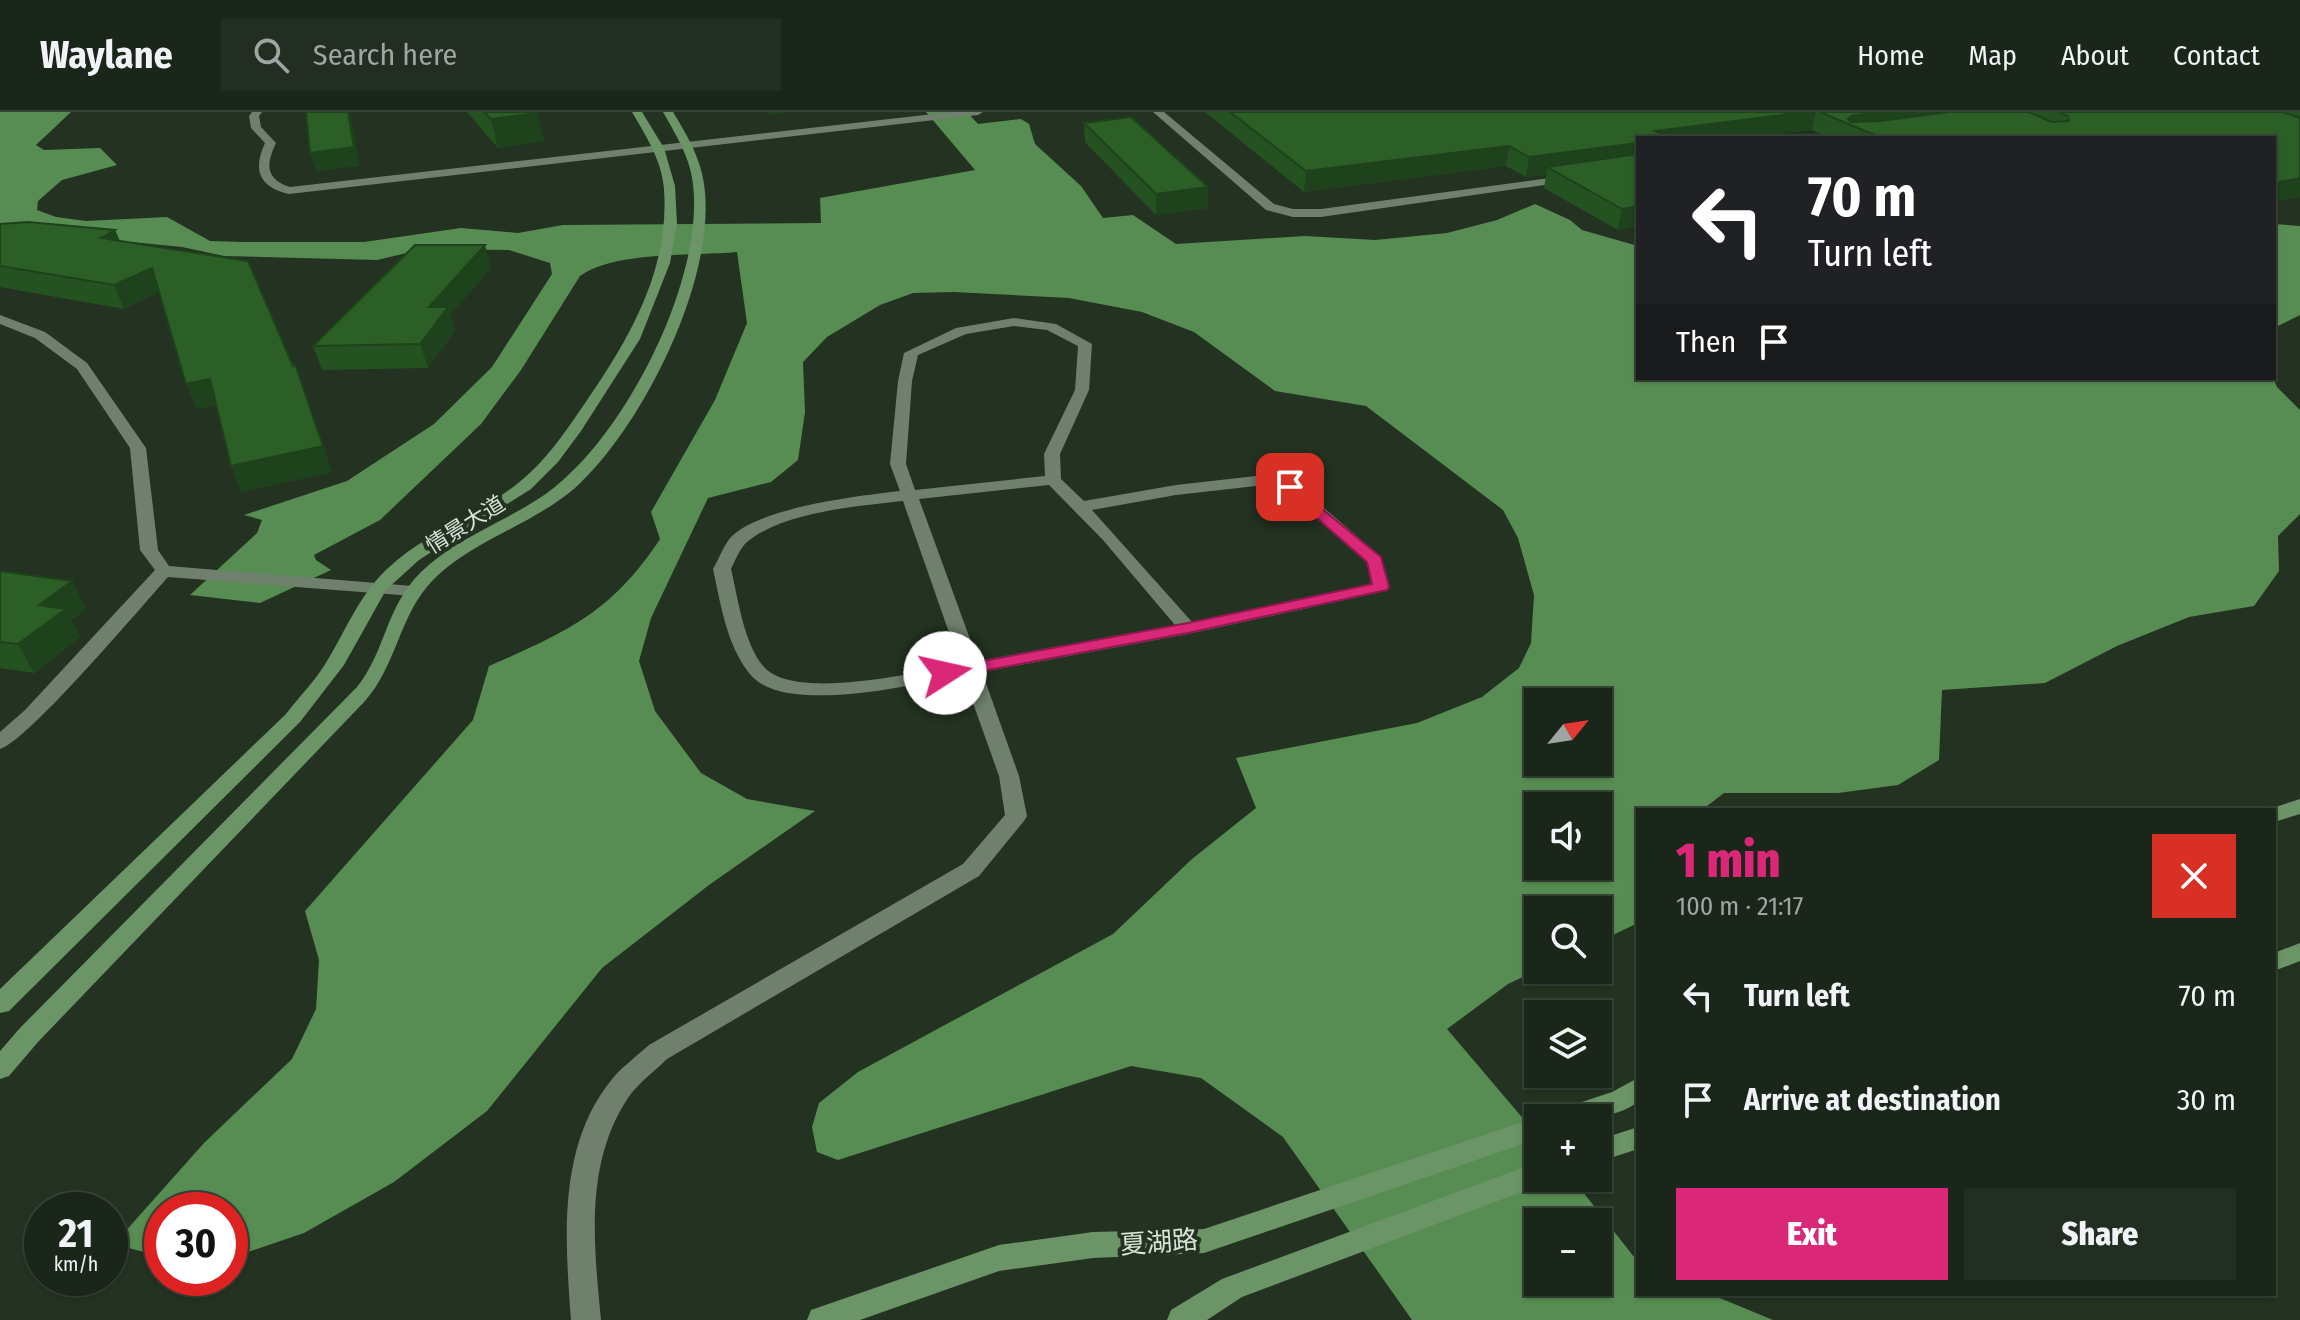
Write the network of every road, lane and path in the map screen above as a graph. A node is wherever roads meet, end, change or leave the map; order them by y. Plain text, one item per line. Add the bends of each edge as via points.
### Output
1 (257, 112) edge
2 (637, 112) edge
3 (668, 112) edge
4 (978, 112) edge
5 (1158, 112) edge
6 (688, 146) junction
7 (662, 149) junction
8 (1593, 175) edge
9 (0, 319) edge
10 (1053, 480) junction
11 (910, 497) junction
12 (1081, 507) junction
13 (164, 571) junction
14 (378, 588) junction
15 (413, 591) junction
16 (1188, 628) junction
17 (971, 669) junction
18 (0, 743) edge
19 (2300, 806) edge
20 (2276, 814) edge
21 (2300, 952) edge
22 (2276, 961) edge
23 (0, 1004) edge
24 (0, 1069) edge
25 (1636, 1089) edge
26 (1609, 1104) edge
27 (1524, 1133) edge
28 (1636, 1139) edge
29 (1612, 1146) edge
30 (1524, 1179) edge
31 (586, 1320) edge
32 (822, 1320) edge
33 (1182, 1320) edge

1 - 7 street via 256,128 271,143 262,159 264,175 273,187 289,191
2 - 7 street, 情景大道
3 - 6 street, 情景大道
4 - 6 street
5 - 8 street via 1270,207 1293,213
6 - 7 street
6 - 15 street, 情景大道 via 702,211 695,263 678,319 618,425 568,485 441,564
7 - 14 street, 情景大道 via 671,213 665,263 643,324 613,375 546,467 523,488 409,559
9 - 13 street via 40,335 82,366 138,448 149,550
10 - 11 street
10 - 11 street via 1052,454 1082,390 1085,344 1050,327 1001,322 952,332 911,353 898,464
10 - 12 street
11 - 17 street
11 - 17 street via 856,501 774,520 738,540 722,569 737,634 758,672 789,689 867,687
12 - 16 street
12 - 16 street via 1256,481 1290,487 1375,561 1381,587
13 - 14 street
13 - 18 street
14 - 15 street
14 - 23 street, 情景大道 via 331,669 293,718
15 - 24 street, 情景大道 via 375,676 338,719
16 - 17 street
17 - 31 street via 1009,776 1016,816 971,870 658,1052 619,1089 590,1147 578,1225
19 - 20 street
21 - 22 street
25 - 26 street
27 - 32 street, 夏湖路 via 1204,1241 1093,1245 999,1258
28 - 29 street
30 - 33 street via 1232,1288

